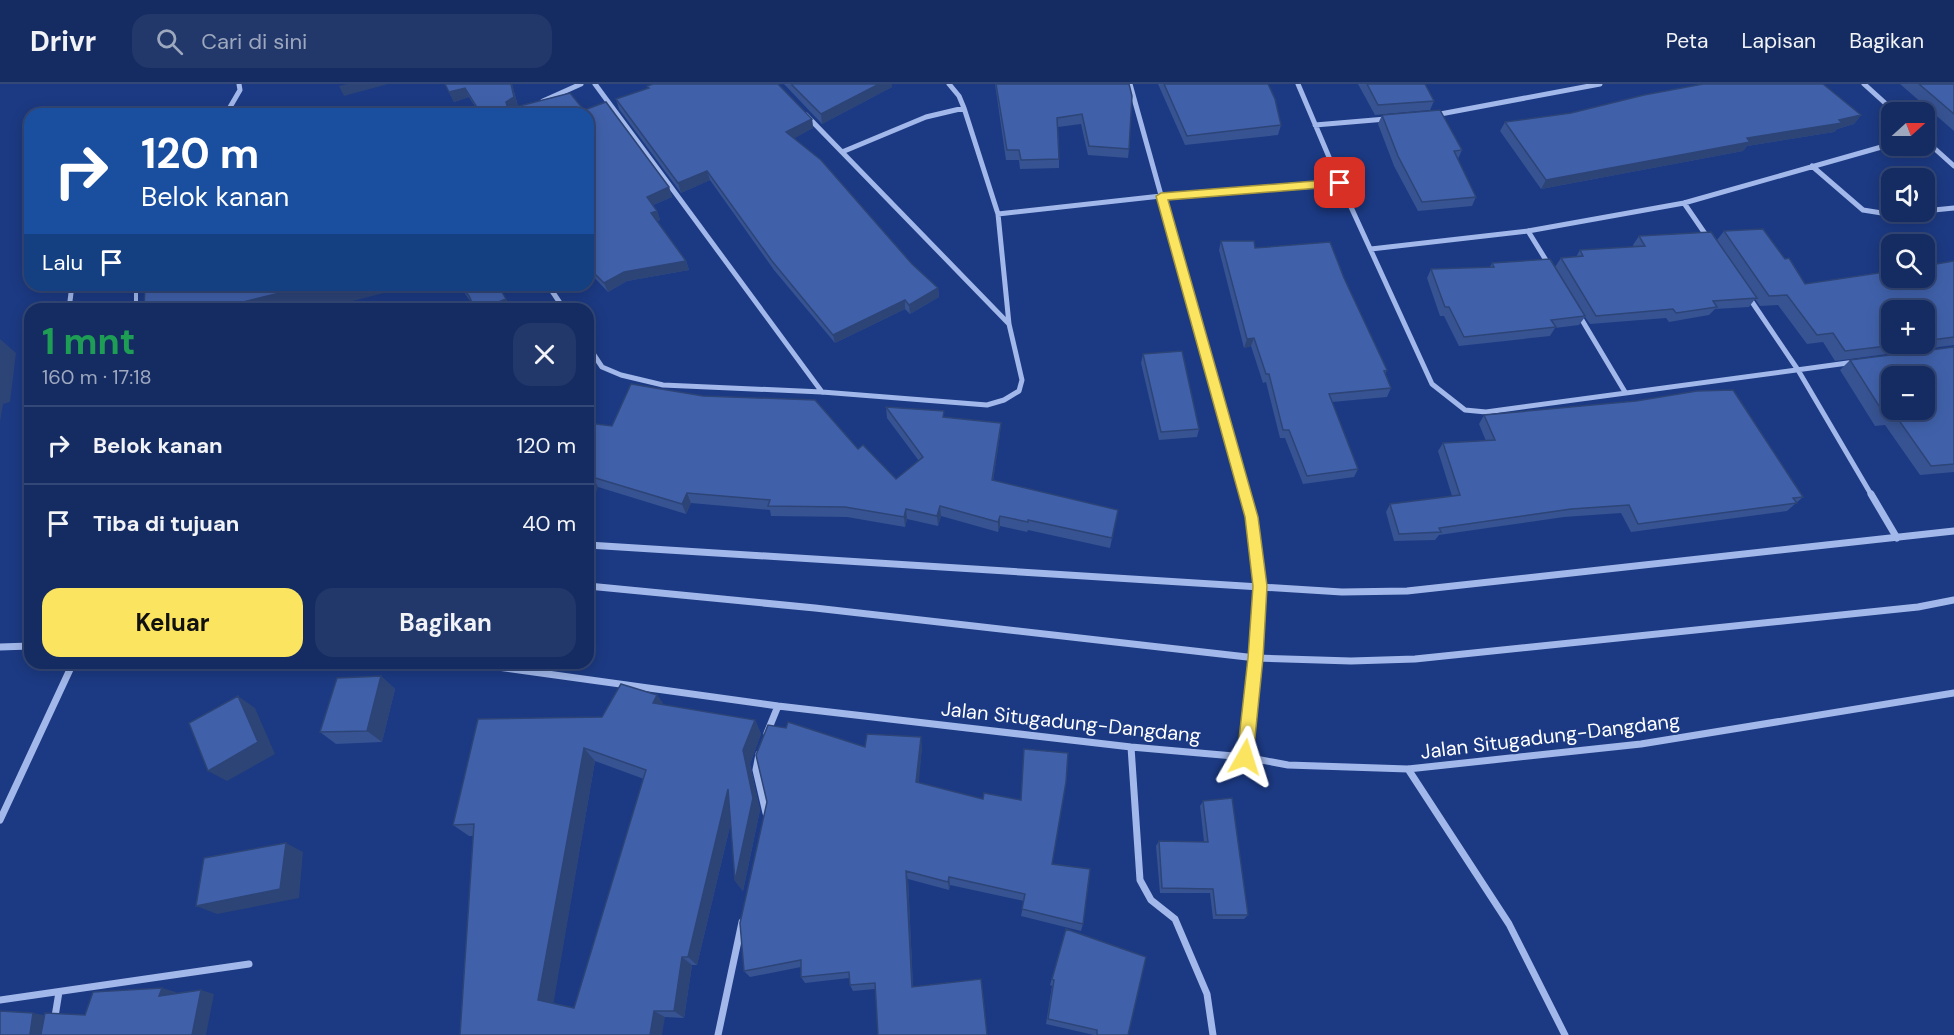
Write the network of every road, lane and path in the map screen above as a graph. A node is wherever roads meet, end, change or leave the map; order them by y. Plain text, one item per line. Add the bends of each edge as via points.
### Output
1 (239, 84) edge
2 (581, 84) edge
3 (595, 84) edge
4 (949, 84) edge
5 (1130, 84) edge
6 (1298, 84) edge
7 (1600, 84) edge
8 (1864, 84) edge
9 (1884, 102) edge
10 (533, 105) edge
11 (230, 108) edge
12 (964, 108) junction
13 (801, 109) edge
14 (1431, 115) edge
15 (1396, 118) edge
16 (1315, 125) junction
17 (1881, 147) edge
18 (1935, 149) edge
19 (842, 152) junction
20 (1812, 166) junction
21 (1954, 166) edge
22 (1340, 183) junction
23 (1161, 196) junction
24 (1684, 203) junction
25 (1954, 208) edge
26 (1935, 210) edge
27 (1881, 213) edge
28 (998, 214) junction
29 (1528, 231) junction
30 (1711, 242) edge
31 (1371, 249) junction
32 (1552, 271) edge
33 (1744, 291) edge
34 (1576, 311) edge
35 (1009, 324) junction
36 (594, 355) edge
37 (1865, 361) edge
38 (1798, 370) junction
39 (1625, 392) junction
40 (822, 393) junction
41 (1954, 531) edge
42 (1897, 538) junction
43 (594, 545) edge
44 (1260, 586) junction
45 (594, 587) edge
46 (1954, 600) edge
47 (24, 646) edge
48 (0, 647) edge
49 (1256, 658) junction
50 (70, 669) edge
51 (512, 669) edge
52 (1954, 693) edge
53 (778, 706) junction
54 (1131, 747) junction
55 (1245, 757) junction
56 (1407, 769) junction
57 (0, 820) edge
58 (764, 821) edge
59 (745, 911) edge
60 (249, 964) dead end
61 (59, 992) junction
62 (0, 1000) edge
63 (52, 1035) edge
64 (718, 1035) edge
65 (1213, 1035) edge
66 (1565, 1035) edge

1 - 11 street via 240,90
2 - 10 street
3 - 40 street
4 - 12 street
5 - 23 street
6 - 16 street
7 - 14 street
8 - 9 street
12 - 19 street via 926,117
12 - 28 street
13 - 19 street
15 - 16 street
16 - 22 street
17 - 20 street
18 - 21 street
19 - 35 street
20 - 24 street
20 - 27 street via 1863,210
22 - 23 street
22 - 31 street
23 - 28 street
23 - 44 street via 1251,517
24 - 29 street
24 - 30 street
25 - 26 street
28 - 35 street
29 - 31 street
29 - 32 street
31 - 39 street via 1432,384 1465,410 1486,412
33 - 38 street
34 - 39 street
35 - 40 street via 1022,380 1019,391 1004,400 987,405
36 - 40 street via 602,368 663,385
37 - 38 street
38 - 39 street
38 - 42 street
41 - 42 street
42 - 44 street via 1407,591 1342,592
43 - 44 street
44 - 49 street
45 - 49 street
46 - 49 street via 1918,607 1415,659
47 - 48 street
49 - 55 street
50 - 57 street
51 - 53 street, Jalan Situgadung-Dangdang
52 - 56 street, Jalan Situgadung-Dangdang via 1641,744
53 - 54 street, Jalan Situgadung-Dangdang
53 - 58 street via 755,765 765,799
54 - 55 street, Jalan Situgadung-Dangdang
54 - 65 street via 1140,880 1151,900 1175,919 1208,994
55 - 56 street, Jalan Situgadung-Dangdang via 1288,765
56 - 66 street via 1509,924
59 - 64 street
60 - 61 street
61 - 62 street
61 - 63 street

